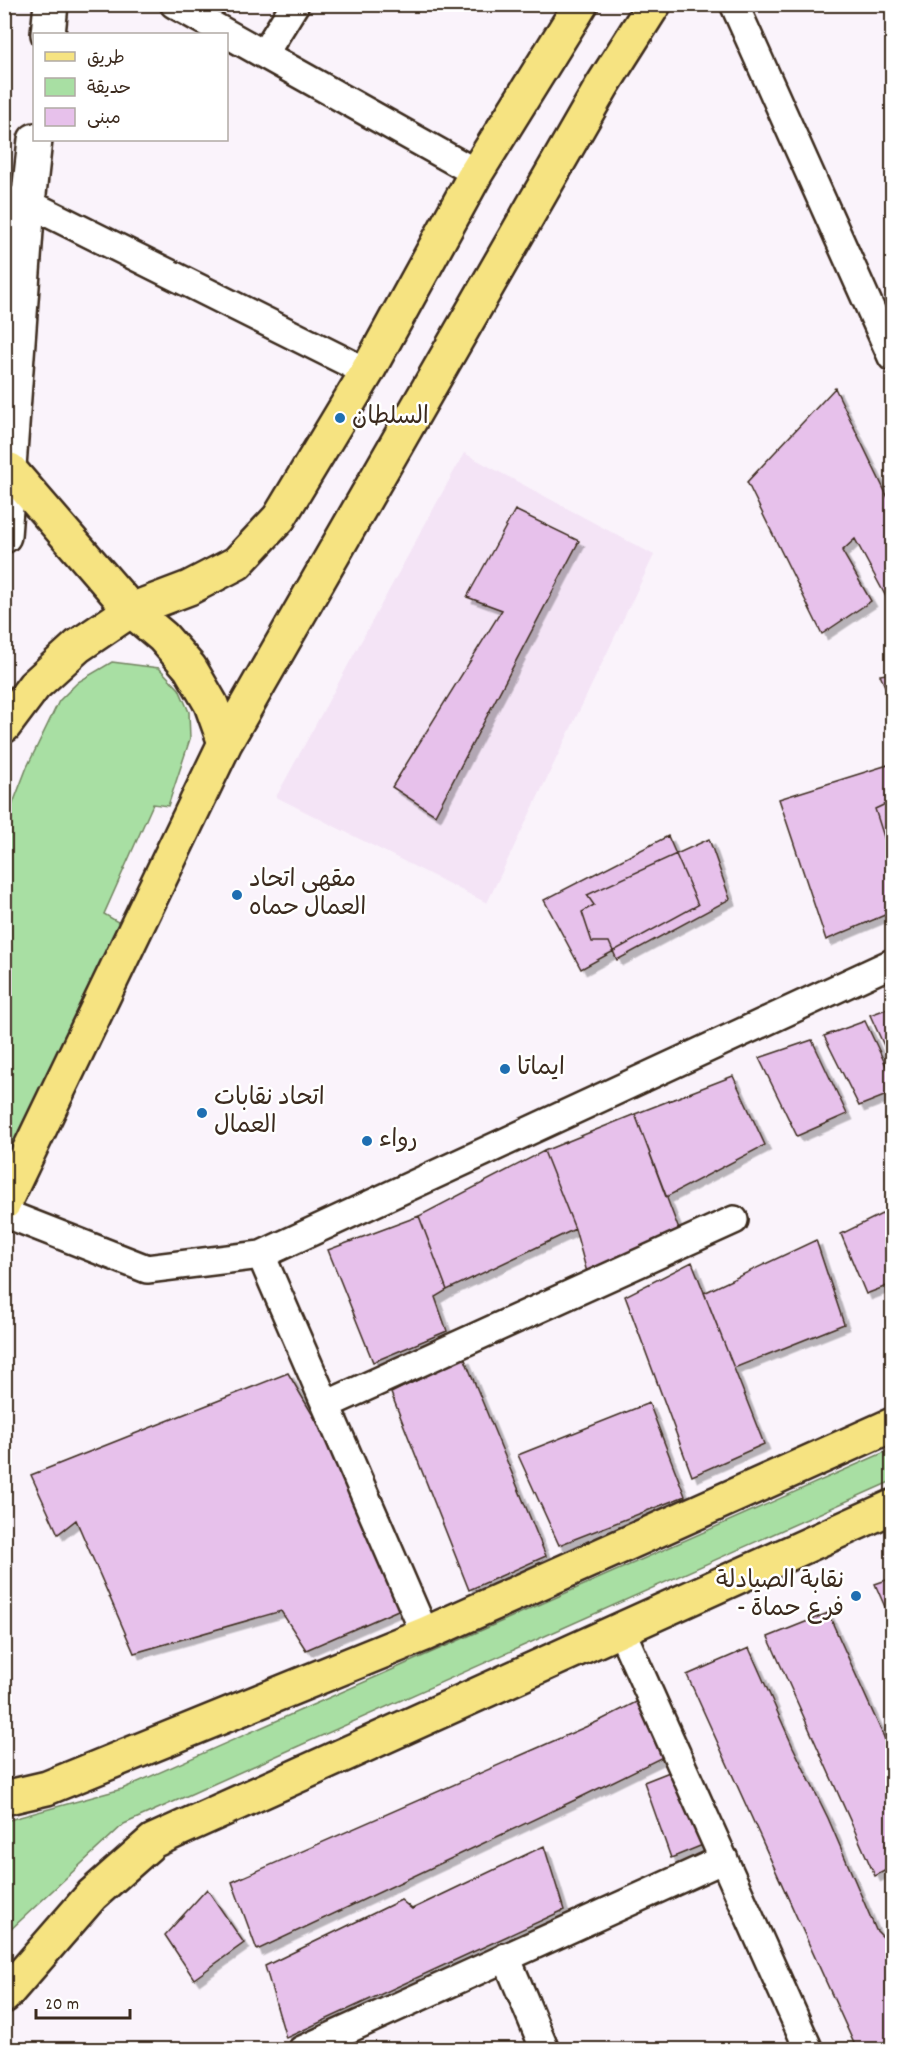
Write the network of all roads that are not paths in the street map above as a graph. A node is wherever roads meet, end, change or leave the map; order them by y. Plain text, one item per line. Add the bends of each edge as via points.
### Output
1 (51, 4) edge
2 (174, 4) edge
3 (295, 4) edge
4 (581, 4) edge
5 (654, 4) edge
6 (734, 4) edge
7 (48, 33) edge
8 (226, 33) edge
9 (228, 34) edge
10 (264, 54) junction
11 (35, 141) edge
12 (476, 173) junction
13 (16, 201) edge
14 (892, 357) edge
15 (367, 372) junction
16 (7, 470) edge
17 (4, 536) edge
18 (131, 610) junction
19 (4, 726) edge
20 (225, 743) junction
21 (892, 963) edge
22 (4, 1203) edge
23 (4, 1213) edge
24 (734, 1220) dead end
25 (261, 1255) junction
26 (326, 1405) junction
27 (892, 1425) edge
28 (892, 1507) edge
29 (621, 1630) junction
30 (425, 1634) junction
31 (4, 1798) edge
32 (724, 1859) junction
33 (506, 1957) junction
34 (4, 1996) edge
35 (302, 2049) edge
36 (545, 2049) edge
37 (809, 2049) edge

1 - 7 main road
2 - 8 street
3 - 10 street
4 - 12 main road
5 - 20 main road via 602,86
6 - 14 street
9 - 10 street
10 - 12 street
11 - 13 main road
12 - 15 main road
13 - 15 street
13 - 16 main road
15 - 18 main road via 279,518 237,563 189,588
16 - 17 main road
16 - 18 main road
18 - 19 main road via 78,646 34,687
18 - 20 main road via 163,637 190,668 211,704
20 - 22 main road
21 - 25 street
23 - 25 street via 147,1269
24 - 26 street
25 - 26 street
26 - 30 street
27 - 30 main road
28 - 29 main road
29 - 32 street
29 - 34 main road via 153,1841 92,1895
30 - 31 main road via 47,1788
32 - 33 street
32 - 37 street
33 - 35 street
33 - 36 street

